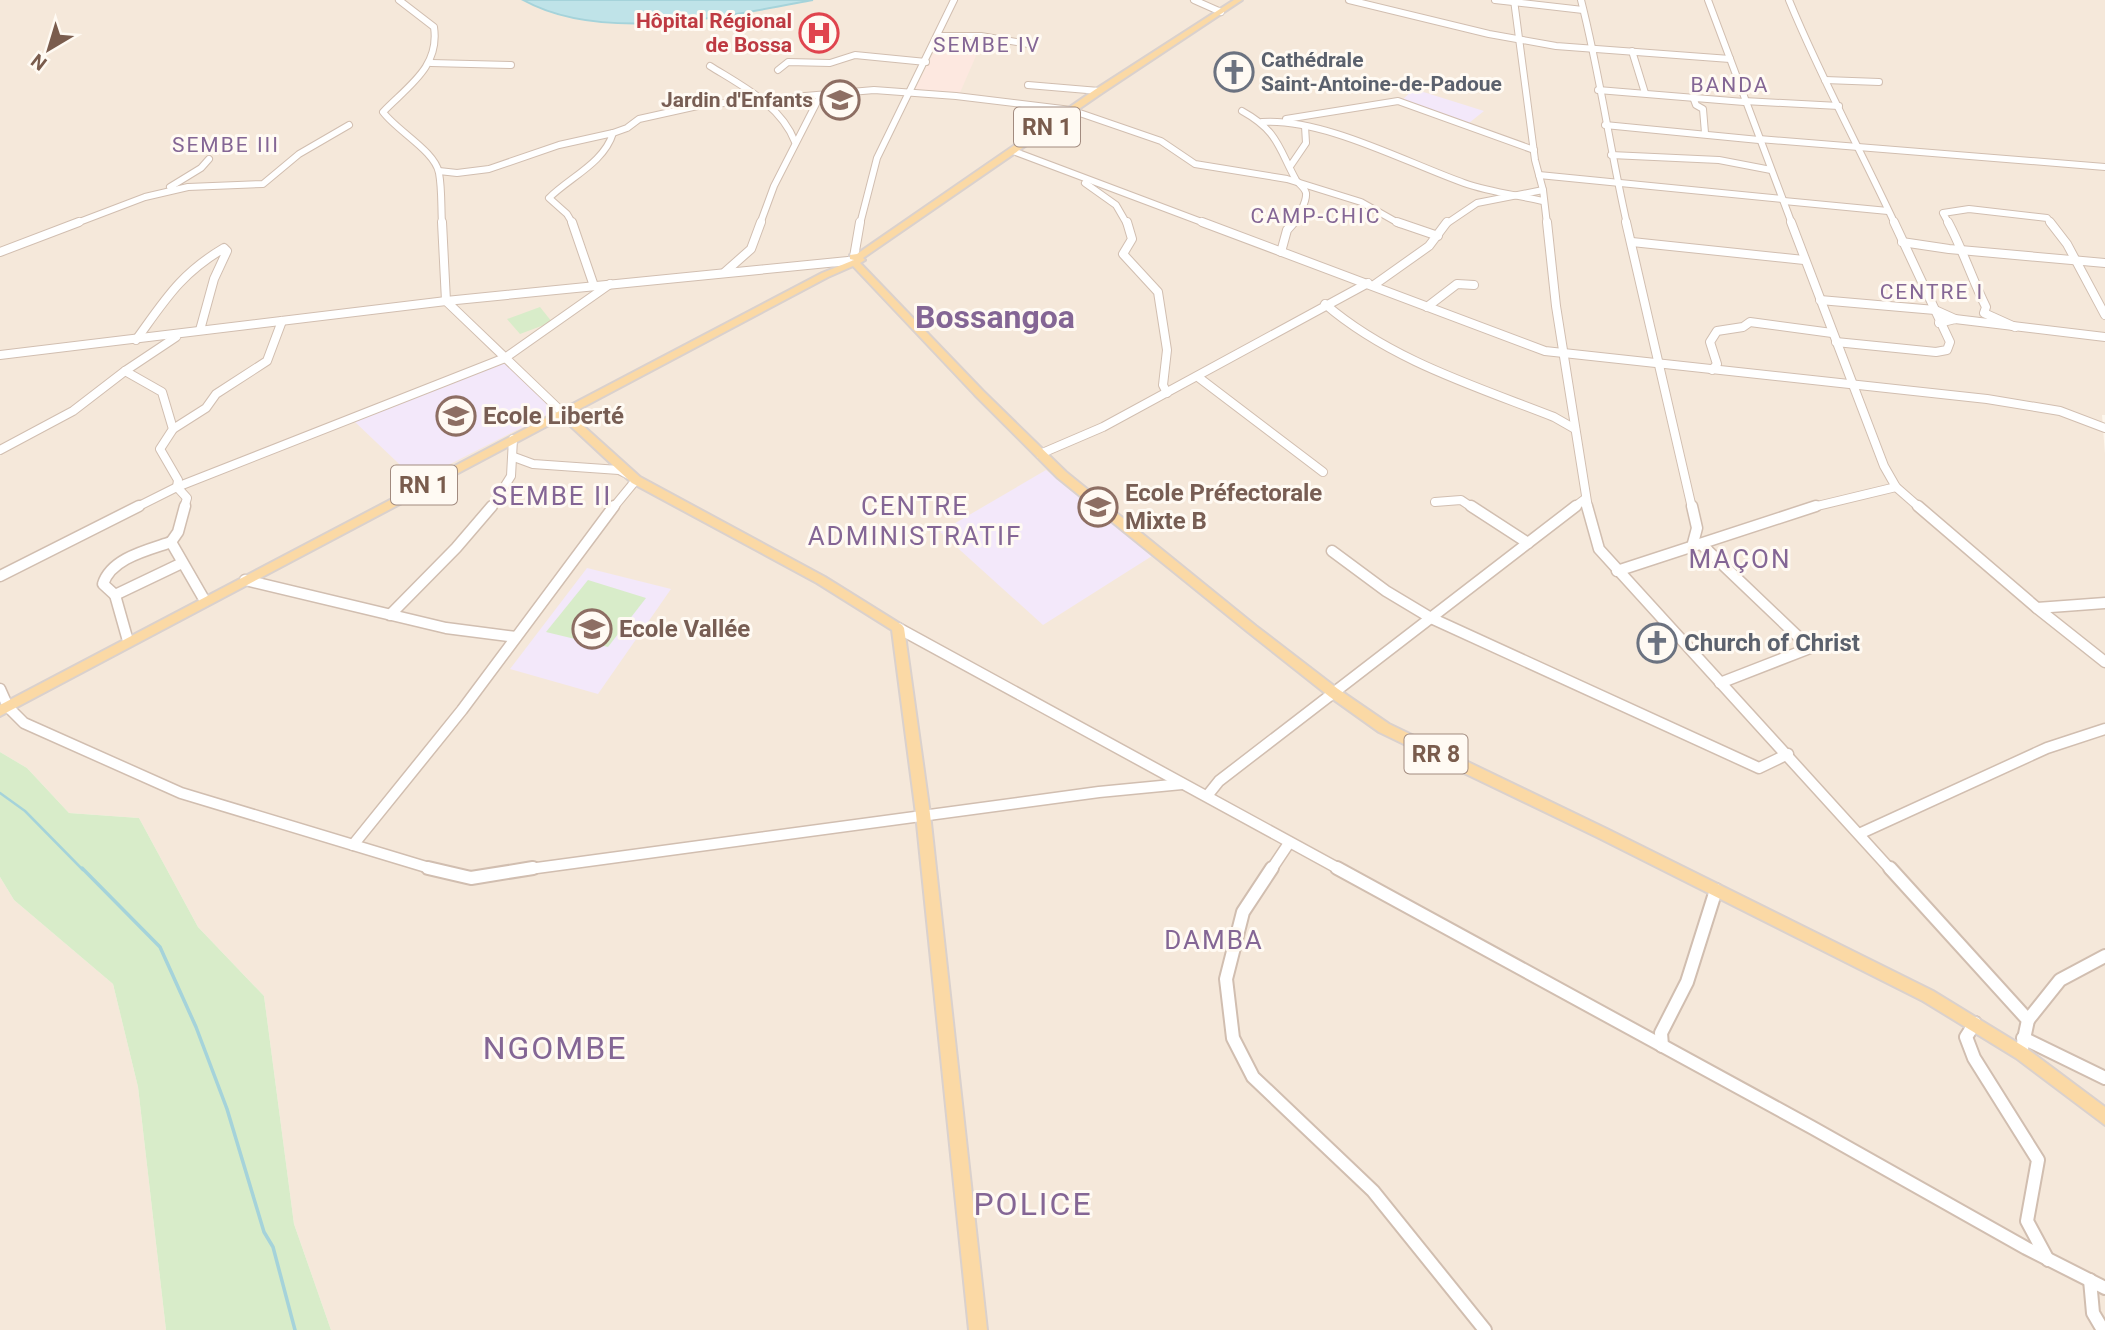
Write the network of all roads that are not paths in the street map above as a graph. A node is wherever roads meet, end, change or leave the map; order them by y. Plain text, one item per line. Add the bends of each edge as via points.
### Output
1 (399, 0) edge
2 (954, 0) edge
3 (1194, 0) edge
4 (1239, 0) edge
5 (1349, 0) edge
6 (1495, 0) edge
7 (1581, 0) edge
8 (1708, 0) edge
9 (1789, 0) edge
10 (1514, 2) edge
11 (1583, 10) junction
12 (1221, 12) junction
13 (938, 36) junction
14 (1519, 39) junction
15 (1034, 45) dead end
16 (1592, 46) junction
17 (1632, 51) junction
18 (1730, 59) junction
19 (926, 62) junction
20 (431, 63) junction
21 (511, 65) dead end
22 (710, 66) dead end
23 (778, 70) dead end
24 (1825, 79) junction
25 (1879, 82) dead end
26 (1028, 85) dead end
27 (1598, 90) junction
28 (1099, 91) junction
29 (911, 92) junction
30 (1645, 93) junction
31 (820, 96) junction
32 (1693, 97) junction
33 (760, 100) junction
34 (1744, 102) junction
35 (1839, 106) junction
36 (1071, 110) junction
37 (1242, 111) dead end
38 (1279, 121) junction
39 (1262, 122) junction
40 (349, 125) dead end
41 (1605, 125) junction
42 (1305, 126) junction
43 (613, 133) junction
44 (1704, 133) junction
45 (1759, 140) junction
46 (795, 142) junction
47 (1858, 146) junction
48 (1534, 150) junction
49 (1013, 151) junction
50 (1611, 155) junction
51 (209, 159) dead end
52 (1292, 165) junction
53 (2105, 167) edge
54 (1771, 170) junction
55 (439, 171) junction
56 (1077, 175) junction
57 (1539, 176) junction
58 (1298, 183) junction
59 (1619, 185) junction
60 (1543, 190) junction
61 (157, 194) junction
62 (1512, 194) junction
63 (1783, 200) junction
64 (1543, 201) junction
65 (1888, 211) junction
66 (1438, 236) junction
67 (1632, 242) junction
68 (1902, 242) junction
69 (1962, 248) junction
70 (0, 251) edge
71 (1281, 252) junction
72 (853, 260) junction
73 (1804, 260) junction
74 (2074, 260) junction
75 (2105, 263) edge
76 (725, 273) junction
77 (610, 284) junction
78 (1371, 284) junction
79 (1474, 285) dead end
80 (594, 286) junction
81 (1820, 300) junction
82 (446, 301) junction
83 (1325, 304) junction
84 (1427, 307) junction
85 (1935, 310) junction
86 (2105, 315) edge
87 (1955, 318) junction
88 (282, 321) junction
89 (1939, 323) junction
90 (2014, 327) junction
91 (201, 330) junction
92 (1832, 333) junction
93 (180, 335) junction
94 (2105, 337) edge
95 (136, 340) junction
96 (1836, 342) junction
97 (1564, 354) junction
98 (0, 355) edge
99 (505, 358) junction
100 (1660, 365) junction
101 (1712, 370) junction
102 (125, 371) junction
103 (1198, 377) junction
104 (1853, 386) junction
105 (1167, 393) junction
106 (563, 414) junction
107 (2105, 428) edge
108 (173, 429) junction
109 (1575, 429) junction
110 (513, 439) junction
111 (0, 450) edge
112 (1040, 454) junction
113 (514, 457) junction
114 (1323, 472) dead end
115 (632, 477) junction
116 (1896, 486) junction
117 (177, 487) junction
118 (1585, 499) junction
119 (1435, 502) dead end
120 (171, 542) junction
121 (1528, 543) junction
122 (1696, 545) junction
123 (1332, 551) dead end
124 (182, 563) junction
125 (1617, 571) junction
126 (0, 576) edge
127 (246, 580) junction
128 (115, 595) junction
129 (205, 601) junction
130 (2105, 603) edge
131 (2037, 608) junction
132 (390, 615) junction
133 (1431, 618) junction
134 (898, 628) junction
135 (516, 636) junction
136 (128, 641) junction
137 (2105, 662) edge
138 (1720, 683) junction
139 (0, 689) edge
140 (1334, 693) junction
141 (4, 709) edge
142 (2105, 729) edge
143 (1788, 754) junction
144 (1183, 783) junction
145 (1206, 796) junction
146 (923, 814) junction
147 (1859, 834) junction
148 (1289, 843) junction
149 (353, 845) junction
150 (1716, 890) junction
151 (2105, 956) edge
152 (2028, 1020) junction
153 (1975, 1023) junction
154 (2023, 1038) junction
155 (1662, 1046) junction
156 (2021, 1053) junction
157 (2105, 1078) edge
158 (2105, 1117) edge
159 (2049, 1260) junction
160 (2090, 1280) junction
161 (2105, 1288) edge
162 (978, 1330) edge
163 (1485, 1330) edge
164 (2103, 1330) edge

1 - 20 street via 436,31
2 - 13 street
3 - 12 street
4 - 12 main road, RN 1
5 - 14 street
6 - 10 street
7 - 11 street
8 - 18 street
9 - 24 street
10 - 11 street
10 - 14 street
11 - 16 street
12 - 28 main road, RN 1
13 - 15 street via 981,36
13 - 19 street
14 - 16 street
14 - 48 street
16 - 17 street
16 - 27 street
17 - 18 street
17 - 30 street
18 - 34 street
19 - 23 street via 848,55 830,63 788,62
19 - 29 street
20 - 21 street
20 - 55 street via 383,113 390,125 434,160
22 - 33 street
24 - 25 street
24 - 35 street
26 - 28 street
27 - 30 street
27 - 41 street
28 - 36 main road, RN 1
29 - 31 street via 874,90
29 - 36 street
29 - 72 street via 877,158
30 - 32 street
31 - 33 street
31 - 46 street
32 - 34 street
32 - 44 street via 1703,109
33 - 43 street via 711,103 664,113 639,119
33 - 46 street via 790,128
34 - 35 street
34 - 45 street
35 - 47 street
36 - 49 main road, RN 1
36 - 58 street via 1161,141 1195,164
37 - 39 street
38 - 39 street
38 - 42 street
38 - 48 street via 1398,101
39 - 52 street
40 - 61 street via 299,154 263,184 188,187
41 - 44 street
41 - 50 street
42 - 52 street via 1307,148
42 - 62 street via 1467,184
43 - 55 street via 559,145 489,169
43 - 80 street via 603,153 549,198 569,215 591,265
44 - 45 street
45 - 47 street
45 - 54 street
46 - 76 street via 751,249
47 - 53 street
47 - 65 street
48 - 57 street
49 - 56 street
49 - 72 main road, RN 1
50 - 54 street via 1719,160
50 - 59 street
51 - 61 street
52 - 58 street
54 - 63 street
55 - 82 street
56 - 71 street
56 - 105 street via 1121,210 1132,239 1123,254 1158,292 1167,350 1163,385
57 - 59 street
57 - 60 street
58 - 66 street via 1361,202 1406,227
58 - 71 street via 1306,196
59 - 63 street
59 - 67 street
60 - 62 street
60 - 64 street
61 - 70 street
62 - 64 street
62 - 66 street via 1477,203 1447,222
63 - 65 street
63 - 73 street
64 - 97 street
65 - 68 street
66 - 78 street
67 - 73 street
67 - 100 street
68 - 69 street
68 - 85 street
69 - 74 street
69 - 74 street via 1943,213 1969,209 2047,218
69 - 90 street via 1986,307 1984,313
71 - 78 street
72 - 76 street
72 - 106 main road, RN 1
72 - 112 main road, RR 8
73 - 81 street
74 - 75 street
74 - 86 street
76 - 77 street
77 - 80 street
77 - 99 street
78 - 83 street
78 - 84 street
79 - 84 street via 1457,284
80 - 82 street
81 - 85 street
81 - 92 street
82 - 88 street
82 - 99 street
83 - 103 street
83 - 109 street via 1353,328 1413,361
84 - 97 street
85 - 87 street
85 - 89 street
87 - 89 street
87 - 90 street
88 - 91 street
88 - 108 street via 267,361
89 - 96 street via 1950,342 1947,350
90 - 94 street
91 - 93 street
91 - 95 street via 214,279 227,251 224,248 197,264 177,284
92 - 96 street
92 - 101 street via 1750,323 1717,331 1710,342 1717,364
93 - 95 street
93 - 102 street
95 - 98 street
96 - 104 street
97 - 100 street
97 - 109 street
99 - 106 street
99 - 117 street
100 - 101 street
100 - 122 street via 1697,528
101 - 104 street
102 - 108 street via 162,392
102 - 111 street via 73,411
103 - 105 street
103 - 114 street
104 - 107 street via 2048,409
104 - 116 street
105 - 112 street
106 - 110 main road, RN 1
106 - 115 main road
108 - 117 street via 160,449 178,480
109 - 118 street
110 - 113 street
110 - 127 main road, RN 1
112 - 140 main road, RR 8
113 - 115 street via 533,464 619,470
113 - 132 street via 511,476 485,515
115 - 134 main road via 821,580
115 - 135 street
116 - 122 street via 1800,510
116 - 131 street
117 - 120 street via 187,498
117 - 126 street
118 - 121 street
118 - 125 street via 1599,550
119 - 121 street via 1461,500
120 - 124 street
120 - 128 street via 126,558 104,579 103,584
121 - 133 street
122 - 125 street
122 - 138 street via 1810,648
123 - 133 street via 1386,592
124 - 128 street
124 - 129 street
125 - 138 street
127 - 129 main road, RN 1
127 - 132 street
128 - 136 street
129 - 136 main road, RN 1
130 - 131 street
131 - 137 street
132 - 135 street via 446,628
133 - 140 street
133 - 143 street via 1759,768
134 - 144 street
134 - 146 main road
135 - 149 street
136 - 141 main road, RN 1
138 - 143 street
139 - 141 street
140 - 145 street
140 - 150 main road, RR 8 via 1394,733
141 - 149 street via 24,723 181,793
142 - 147 street via 2047,748
143 - 147 street
144 - 145 street
144 - 146 street
145 - 148 street
146 - 149 street via 471,878
146 - 162 main road
147 - 152 street
148 - 155 street
148 - 163 street via 1242,912 1226,979 1233,1038 1253,1077 1373,1191
150 - 153 main road, RR 8
150 - 155 street via 1687,982 1661,1033
151 - 152 street via 2060,980
152 - 154 street
153 - 156 main road, RR 8
153 - 159 street via 1966,1037 1974,1058 2038,1160 2028,1221
154 - 156 street
154 - 157 street
155 - 159 street
156 - 158 main road, RR 8
159 - 160 street
160 - 161 street
160 - 164 street via 2093,1313

